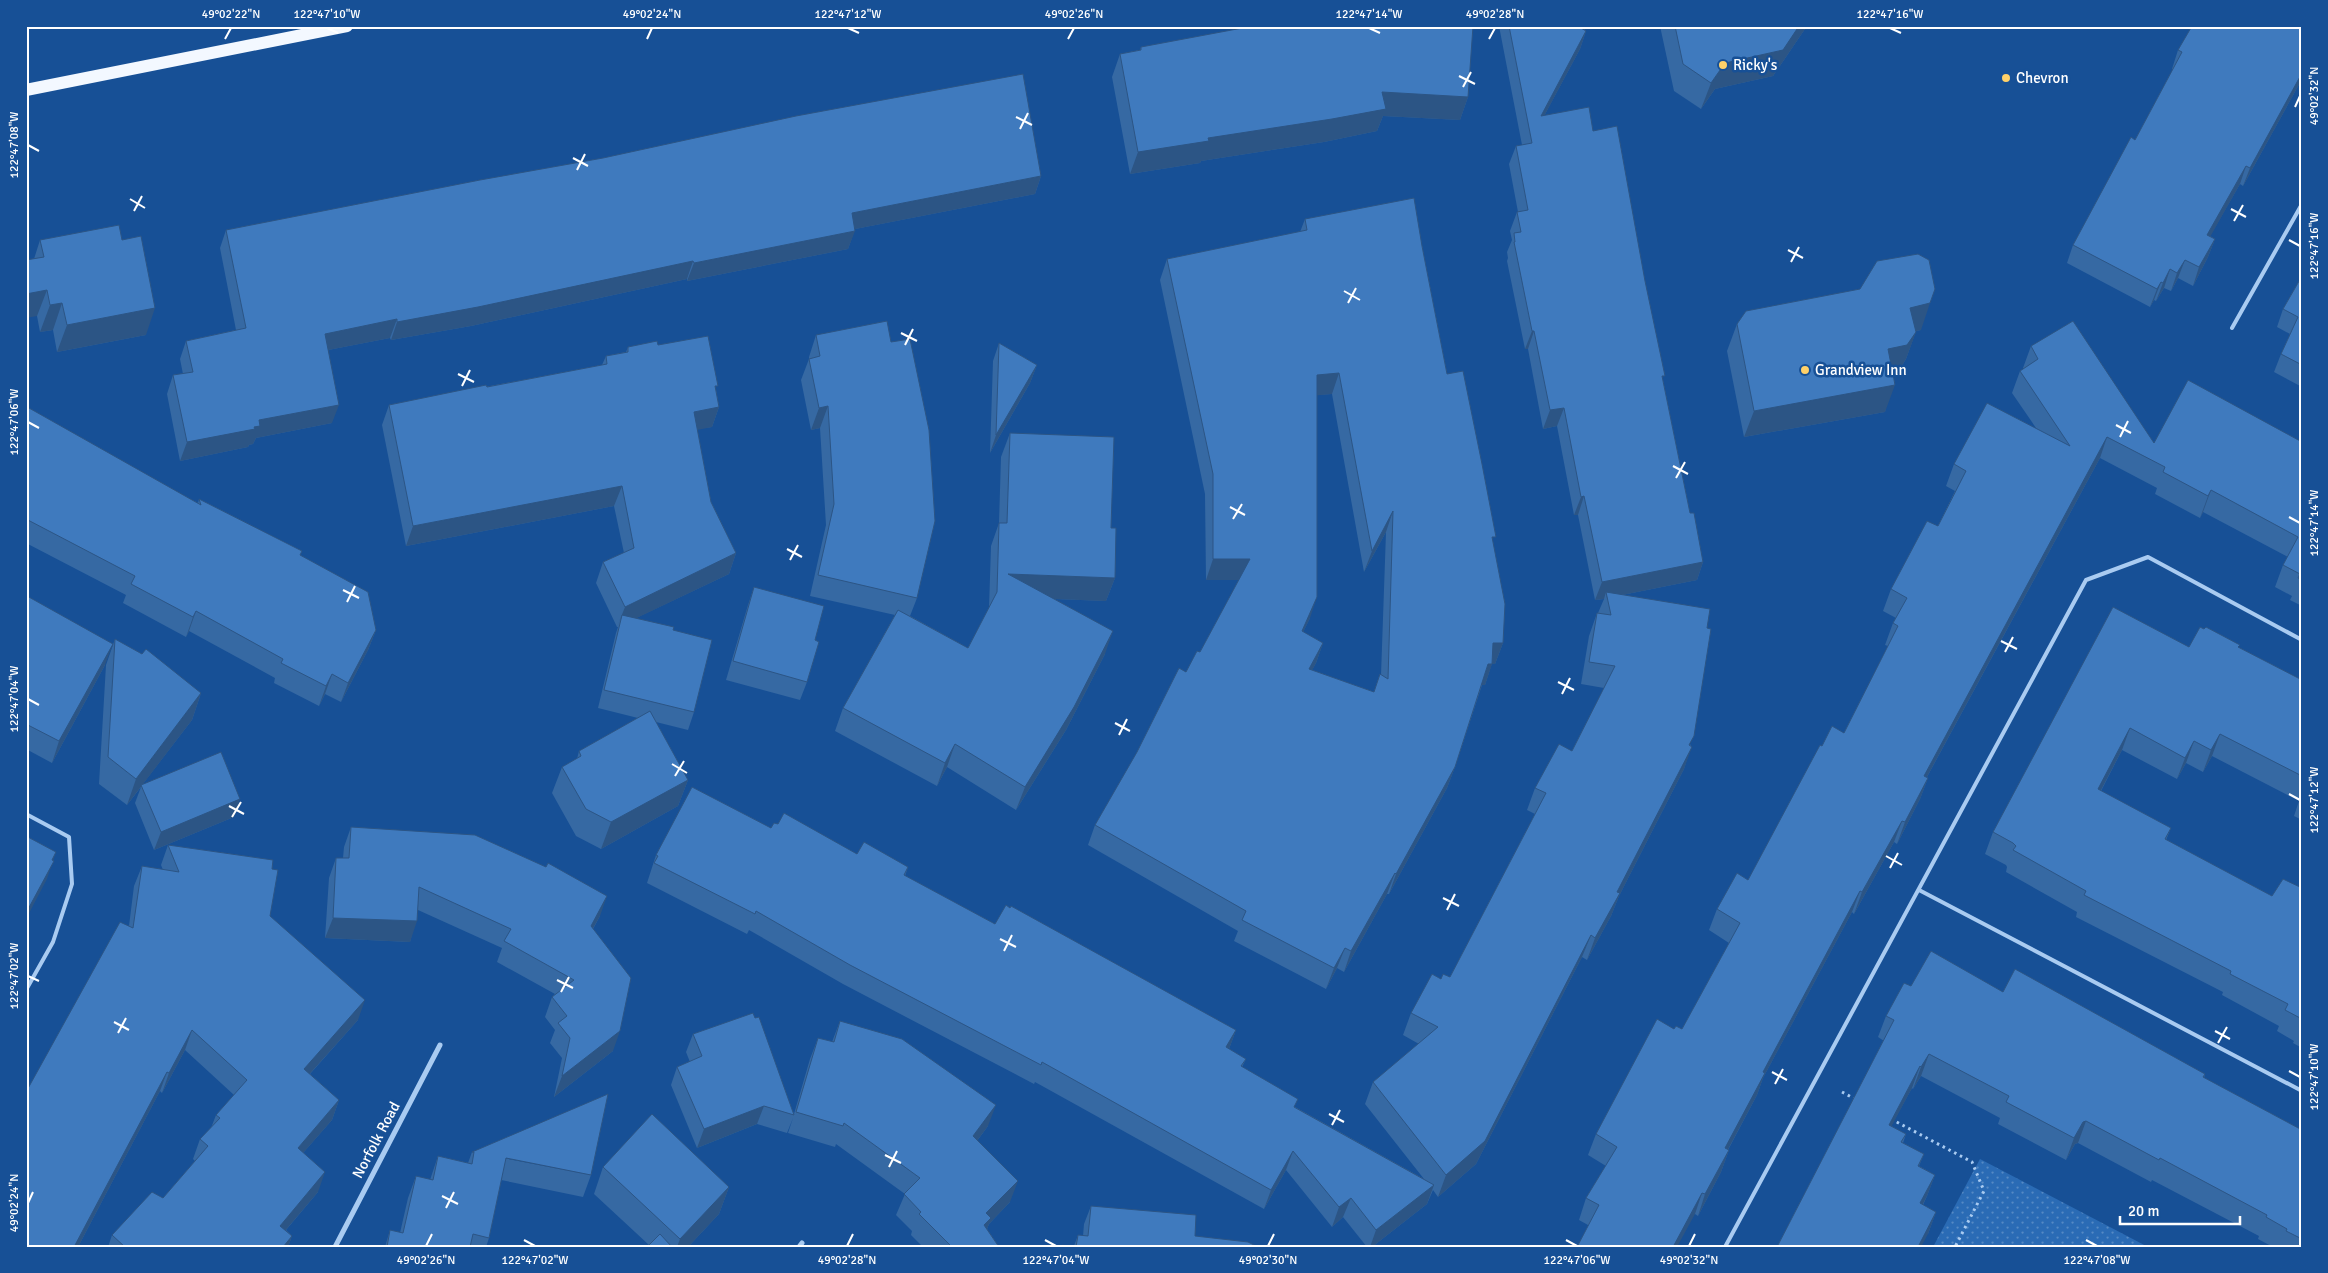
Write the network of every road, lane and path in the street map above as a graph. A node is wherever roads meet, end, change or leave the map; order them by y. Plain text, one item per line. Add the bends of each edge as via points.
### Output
1 (347, 26) edge
2 (26, 90) edge
3 (2302, 204) edge
4 (2232, 328) dead end
5 (2302, 640) edge
6 (26, 814) edge
7 (1920, 890) junction
8 (26, 990) edge
9 (440, 1045) dead end
10 (2302, 1091) edge
11 (1842, 1092) dead end
12 (1859, 1102) edge
13 (1885, 1116) edge
14 (335, 1247) edge
15 (1725, 1247) edge
16 (1955, 1247) edge

1 - 2 main road
3 - 4 lane
5 - 7 lane via 2148,557 2086,580
6 - 8 lane via 69,837 72,884 53,942
7 - 10 lane
7 - 15 lane
9 - 14 street, Norfolk Road
11 - 12 path
13 - 16 path via 1972,1162 1984,1191

